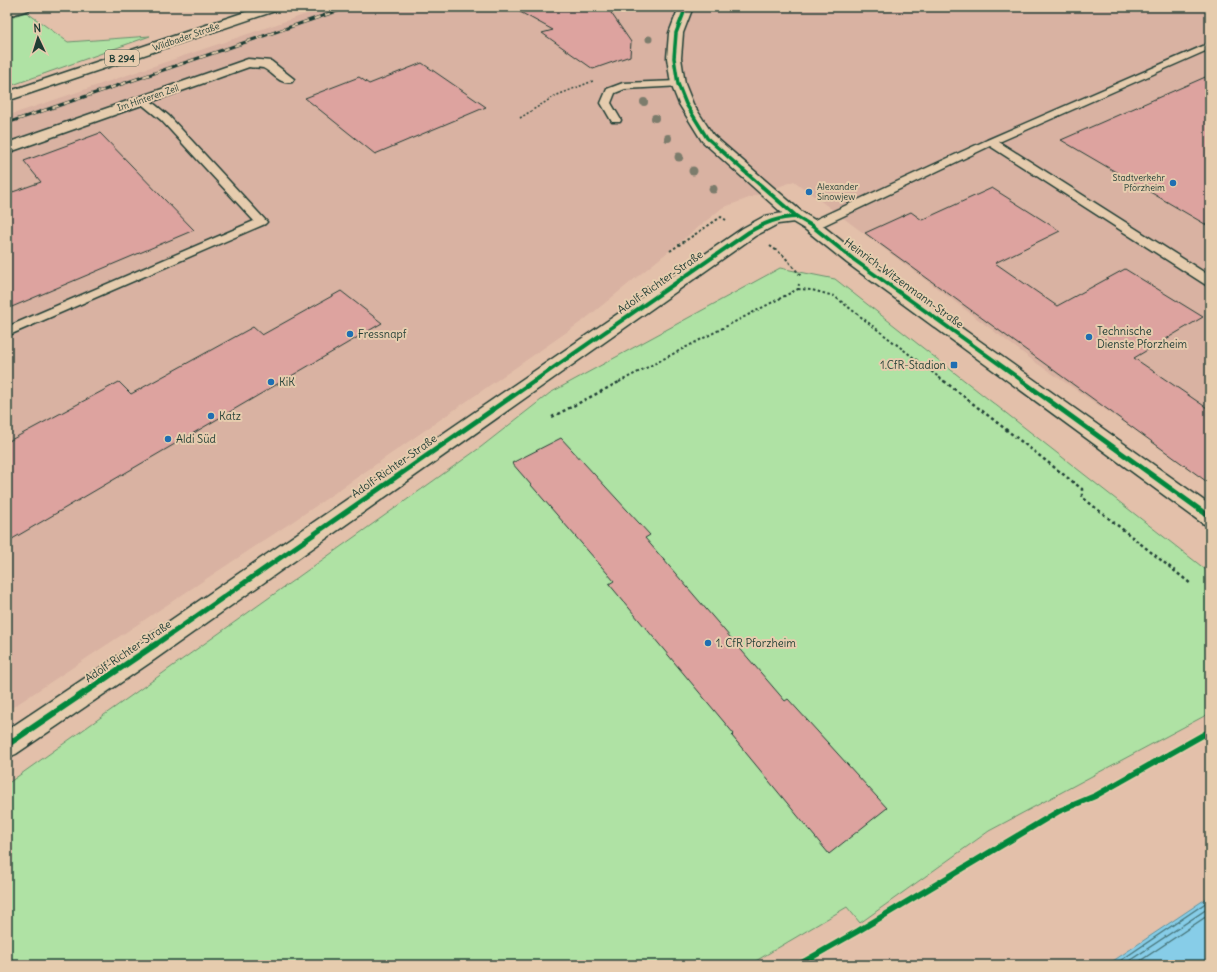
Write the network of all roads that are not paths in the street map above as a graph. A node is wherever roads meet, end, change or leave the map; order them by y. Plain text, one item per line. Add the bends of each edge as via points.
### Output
1 (24, 7) edge
2 (273, 7) edge
3 (686, 7) edge
4 (7, 12) edge
5 (1210, 46) edge
6 (286, 79) dead end
7 (678, 84) junction
8 (7, 97) edge
9 (143, 100) junction
10 (616, 120) dead end
11 (990, 142) junction
12 (7, 148) edge
13 (804, 222) junction
14 (1210, 282) edge
15 (7, 332) edge
16 (1210, 517) edge
17 (7, 745) edge

1 - 4 street
2 - 8 street, Wildbader Straße / B 294
3 - 7 street, Heinrich-Witzenmann-Straße via 676,32 674,58
5 - 11 lane
6 - 9 street, Im Hinteren Zeil via 266,64 248,63
7 - 10 lane via 623,86 612,91 606,103
7 - 13 street, Heinrich-Witzenmann-Straße via 686,104 708,138
9 - 12 street, Im Hinteren Zeil
9 - 15 lane via 165,118 261,222
11 - 13 lane
11 - 14 lane
13 - 16 street, Heinrich-Witzenmann-Straße
13 - 17 street, Adolf-Richter-Straße via 782,216 769,220 749,232

